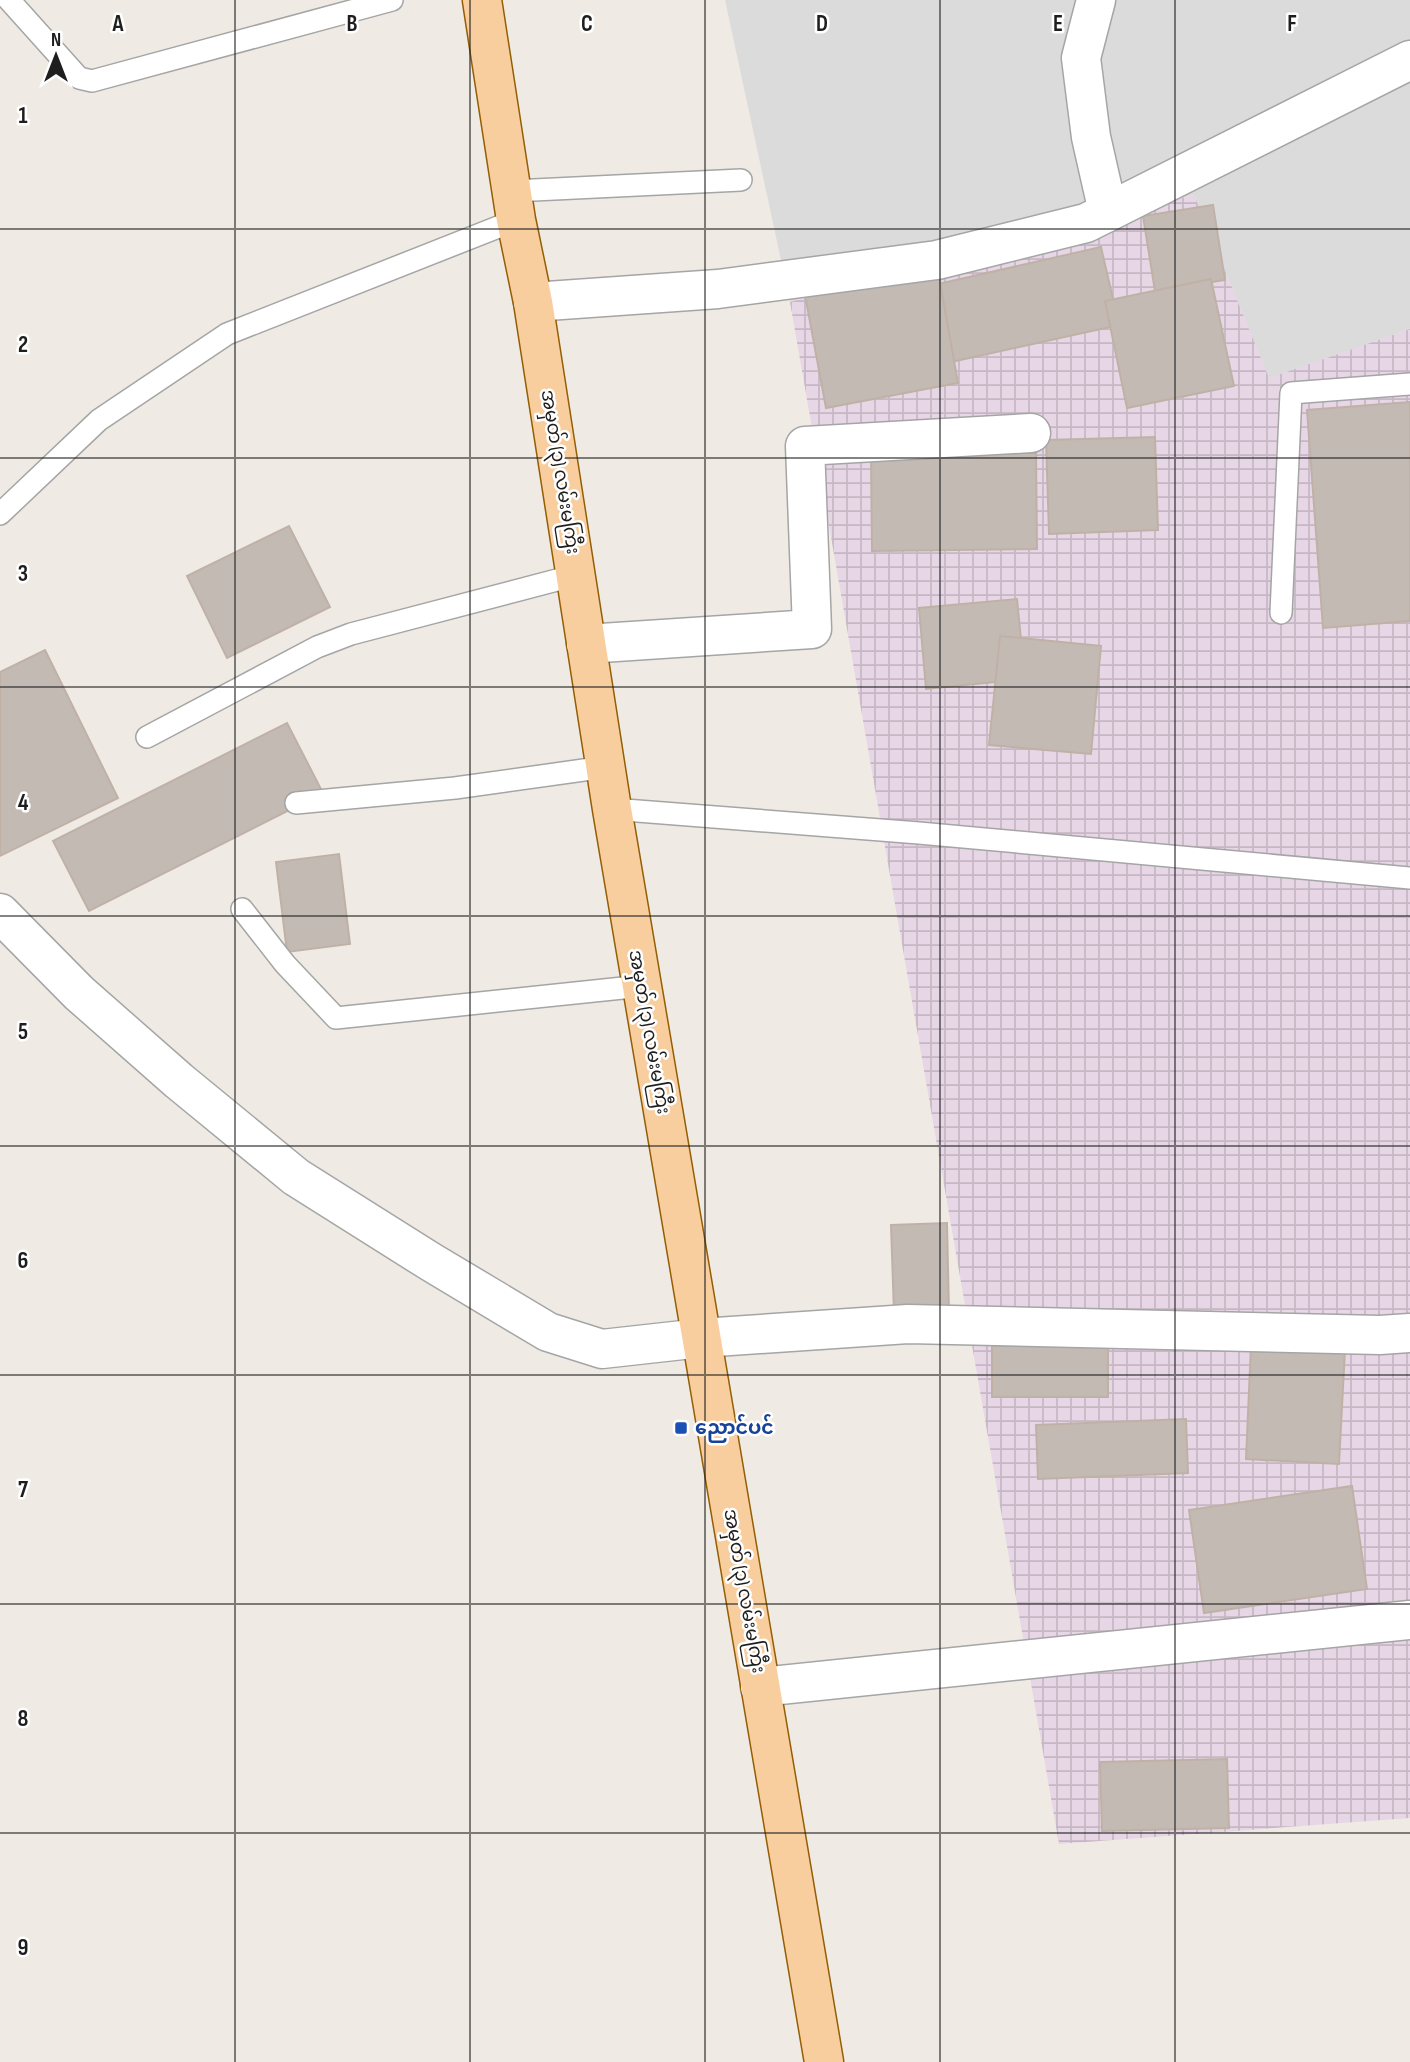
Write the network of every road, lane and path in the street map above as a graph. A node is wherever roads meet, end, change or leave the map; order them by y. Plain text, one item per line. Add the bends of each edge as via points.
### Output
1 (9, 0) edge
2 (392, 0) edge
3 (482, 0) edge
4 (1096, 0) edge
5 (1410, 60) edge
6 (741, 180) dead end
7 (515, 205) junction
8 (1108, 212) junction
9 (533, 302) junction
10 (1410, 384) edge
11 (1031, 433) dead end
12 (0, 514) edge
13 (576, 575) junction
14 (1280, 613) dead end
15 (586, 644) junction
16 (147, 737) dead end
17 (605, 767) junction
18 (296, 803) dead end
19 (612, 809) junction
20 (1410, 878) edge
21 (242, 909) dead end
22 (0, 913) edge
23 (642, 986) junction
24 (1410, 1333) edge
25 (701, 1338) junction
26 (1410, 1620) edge
27 (760, 1687) junction
28 (824, 2062) edge

1 - 2 lane via 79,78 92,81
3 - 7 main road, အမှတ် (၃) လမ်းမကြီး
4 - 8 street via 1081,58 1091,137
5 - 8 street
6 - 7 lane
7 - 9 main road, အမှတ် (၃) လမ်းမကြီး
7 - 12 lane via 227,334 99,421
8 - 9 street via 1086,223 937,260 718,289
9 - 13 main road, အမှတ် (၃) လမ်းမကြီး
10 - 14 lane via 1291,393
11 - 15 street via 805,446 812,629
13 - 15 main road, အမှတ် (၃) လမ်းမကြီး
13 - 16 lane via 351,634 317,647
15 - 17 main road, အမှတ် (၃) လမ်းမကြီး
17 - 18 lane via 455,788
17 - 19 main road, အမှတ် (၃) လမ်းမကြီး
19 - 20 lane
19 - 23 main road, အမှတ် (၃) လမ်းမကြီး
21 - 23 lane via 336,1018
22 - 25 street via 79,993 296,1177 431,1262 548,1332 602,1349
23 - 25 main road, အမှတ် (၃) လမ်းမကြီး
24 - 25 street via 908,1324
25 - 27 main road, အမှတ် (၃) လမ်းမကြီး
26 - 27 street
27 - 28 main road, အမှတ် (၃) လမ်းမကြီး

